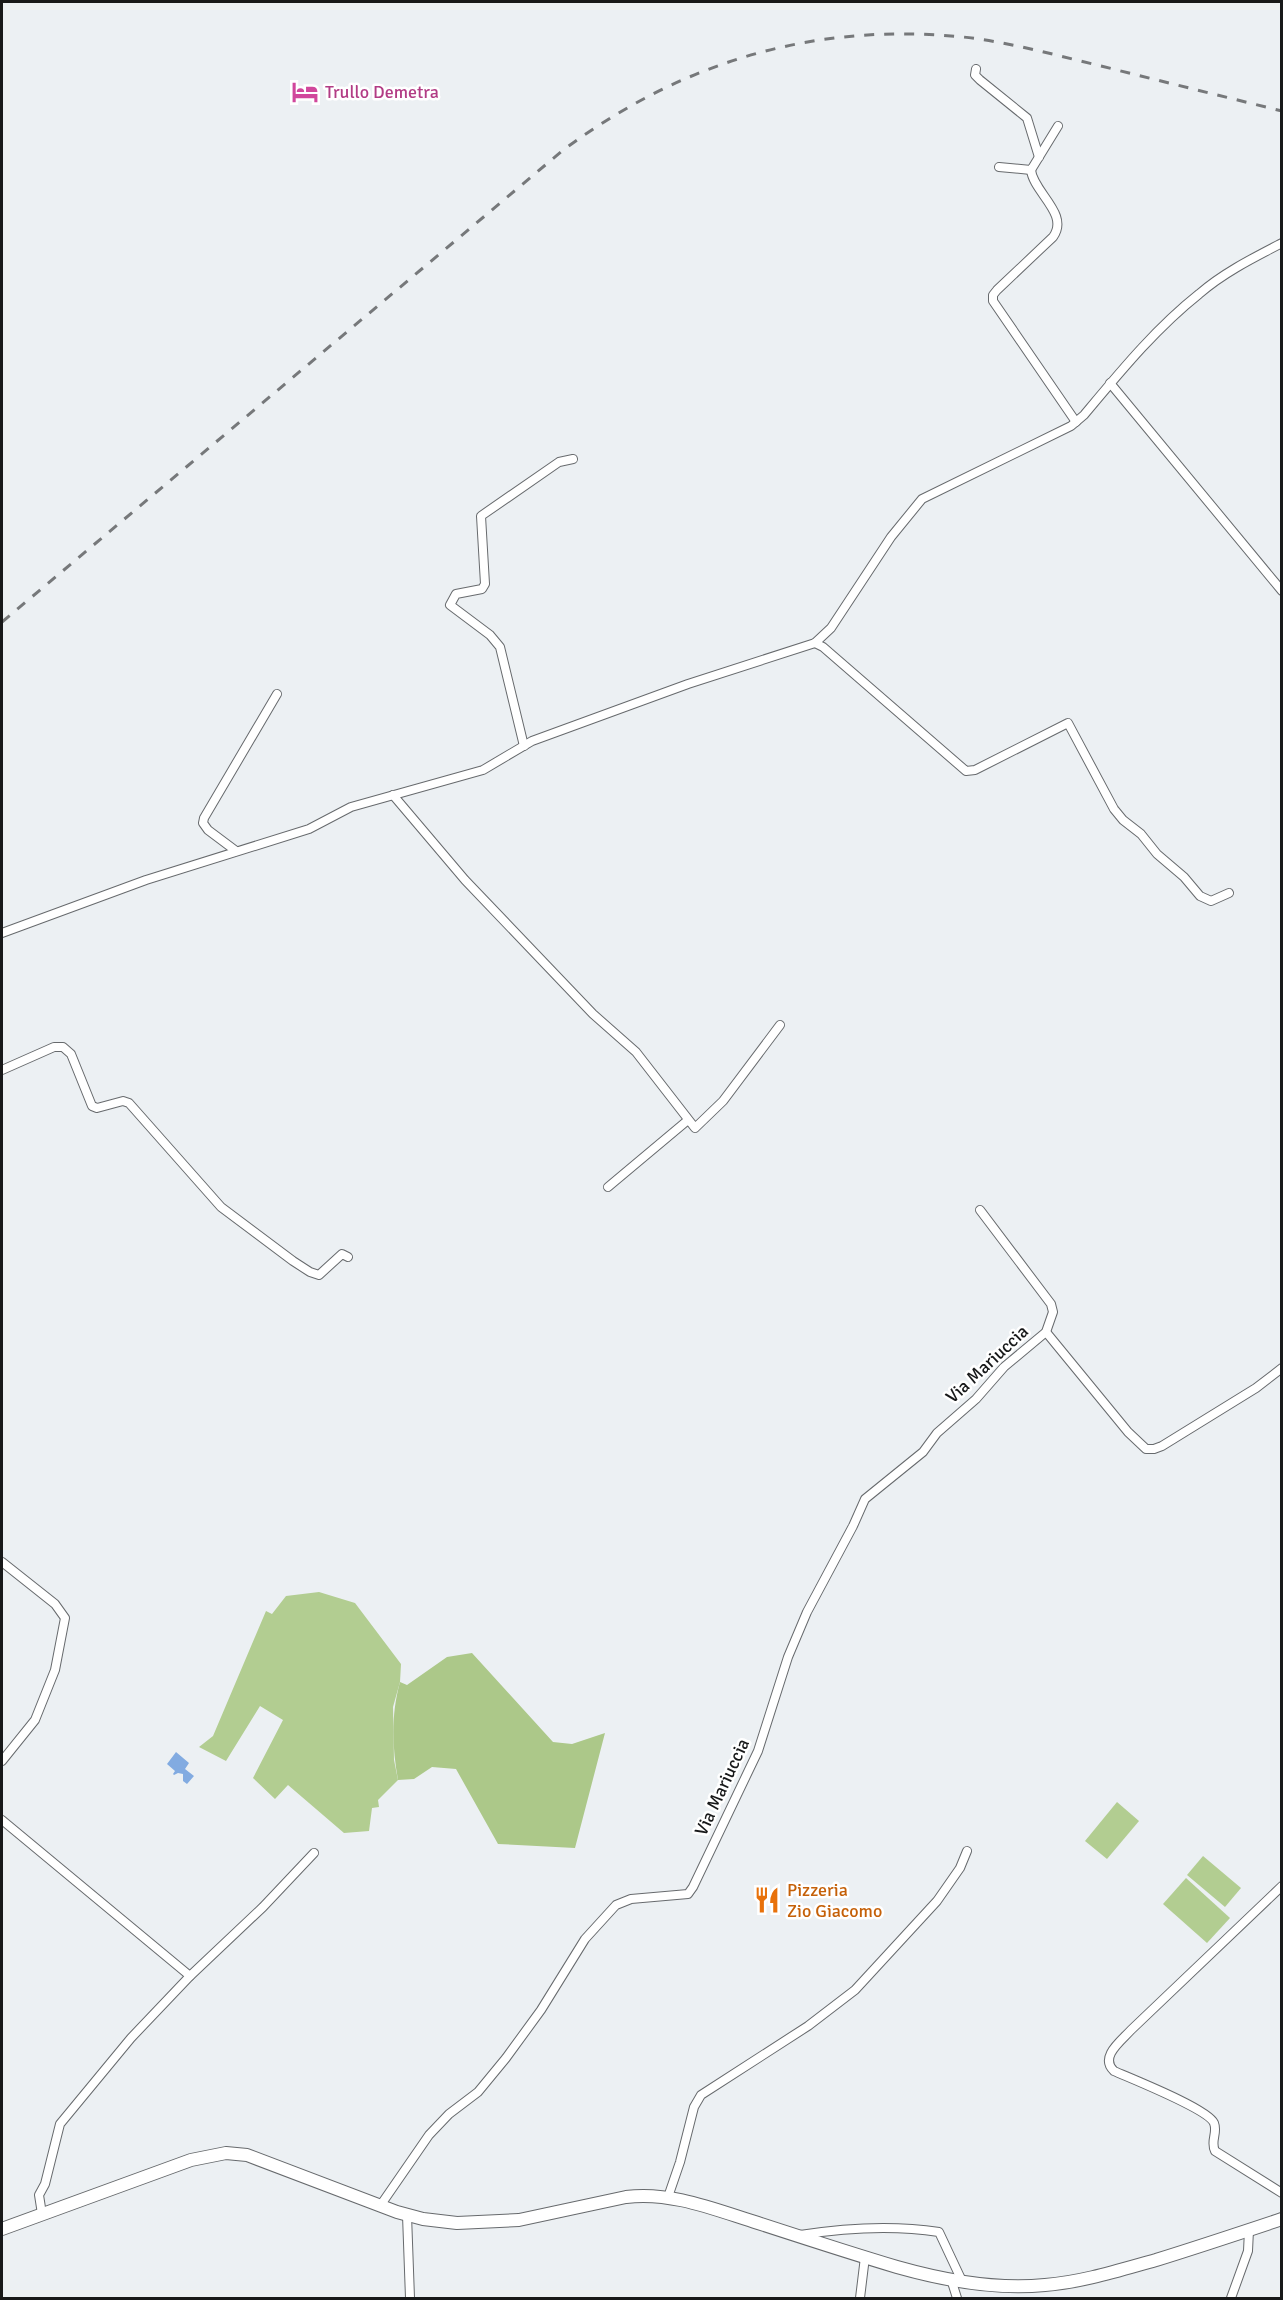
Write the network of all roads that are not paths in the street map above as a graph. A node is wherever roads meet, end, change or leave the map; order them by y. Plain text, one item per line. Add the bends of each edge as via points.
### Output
1 (976, 69) dead end
2 (1058, 126) dead end
3 (1039, 157) junction
4 (999, 167) dead end
5 (1031, 170) junction
6 (1281, 243) edge
7 (1110, 383) junction
8 (1076, 422) junction
9 (573, 459) dead end
10 (1281, 591) edge
11 (815, 643) junction
12 (277, 694) dead end
13 (524, 746) junction
14 (393, 795) junction
15 (236, 851) junction
16 (1229, 893) dead end
17 (2, 933) edge
18 (780, 1025) dead end
19 (2, 1070) edge
20 (688, 1120) junction
21 (608, 1186) dead end
22 (980, 1210) dead end
23 (348, 1257) dead end
24 (1046, 1332) junction
25 (1281, 1368) edge
26 (2, 1562) edge
27 (2, 1761) edge
28 (2, 1820) edge
29 (967, 1851) dead end
30 (314, 1853) dead end
31 (1281, 1886) edge
32 (190, 1976) junction
33 (1281, 2193) edge
34 (668, 2197) junction
35 (380, 2206) junction
36 (42, 2214) junction
37 (407, 2215) junction
38 (1281, 2219) edge
39 (2, 2229) edge
40 (1249, 2230) junction
41 (796, 2235) junction
42 (866, 2257) junction
43 (957, 2280) junction
44 (410, 2298) edge
45 (860, 2298) edge
46 (957, 2298) edge
47 (1231, 2298) edge

1 - 3 street via 980,80 1027,118
2 - 3 street
3 - 5 street
4 - 5 street
5 - 8 street via 1033,180 1056,216 1058,229 997,290 993,301
6 - 7 street via 1199,293 1154,334
7 - 8 street
7 - 10 street
8 - 11 street via 922,499 891,537 831,628
9 - 13 street via 559,462 481,516 485,584 482,589 456,594 450,605 500,647
11 - 13 street via 688,684
11 - 16 street via 966,771 1068,723 1123,820 1202,898 1217,900
12 - 15 street via 204,818 208,830
13 - 14 street via 483,770
14 - 15 street via 351,807 309,829
14 - 20 street via 465,880 587,1008 636,1052
15 - 17 street
18 - 20 street via 723,1101 695,1128
19 - 23 street via 54,1047 63,1047 71,1054 92,1106 129,1103 221,1207 293,1261 320,1275 342,1254
20 - 21 street
22 - 24 street via 1051,1304 1053,1312
24 - 25 street via 1146,1449 1162,1446 1256,1388
24 - 35 street, Via Mariuccia via 1004,1367 923,1452 865,1499 807,1612 758,1751 688,1894 631,1899 616,1905 585,1940 506,2058 478,2092 429,2135
26 - 27 street via 55,1604 65,1618 55,1670 35,1720
28 - 32 street
29 - 34 street via 937,1901 855,1990 808,2026 701,2094
30 - 32 street
31 - 33 street via 1139,2022 1107,2060 1114,2071 1210,2118 1215,2129 1215,2151
32 - 36 street via 131,2038 60,2124 39,2194
34 - 37 main road via 643,2194 519,2220 486,2223
34 - 41 main road
35 - 36 main road via 247,2155 226,2153 191,2160
35 - 37 main road
36 - 39 main road
37 - 44 street
38 - 40 main road
40 - 43 main road via 1079,2281 1022,2286
40 - 47 street via 1248,2251
41 - 42 main road
41 - 43 street via 906,2229 939,2232
42 - 43 main road
42 - 45 street
43 - 46 street

